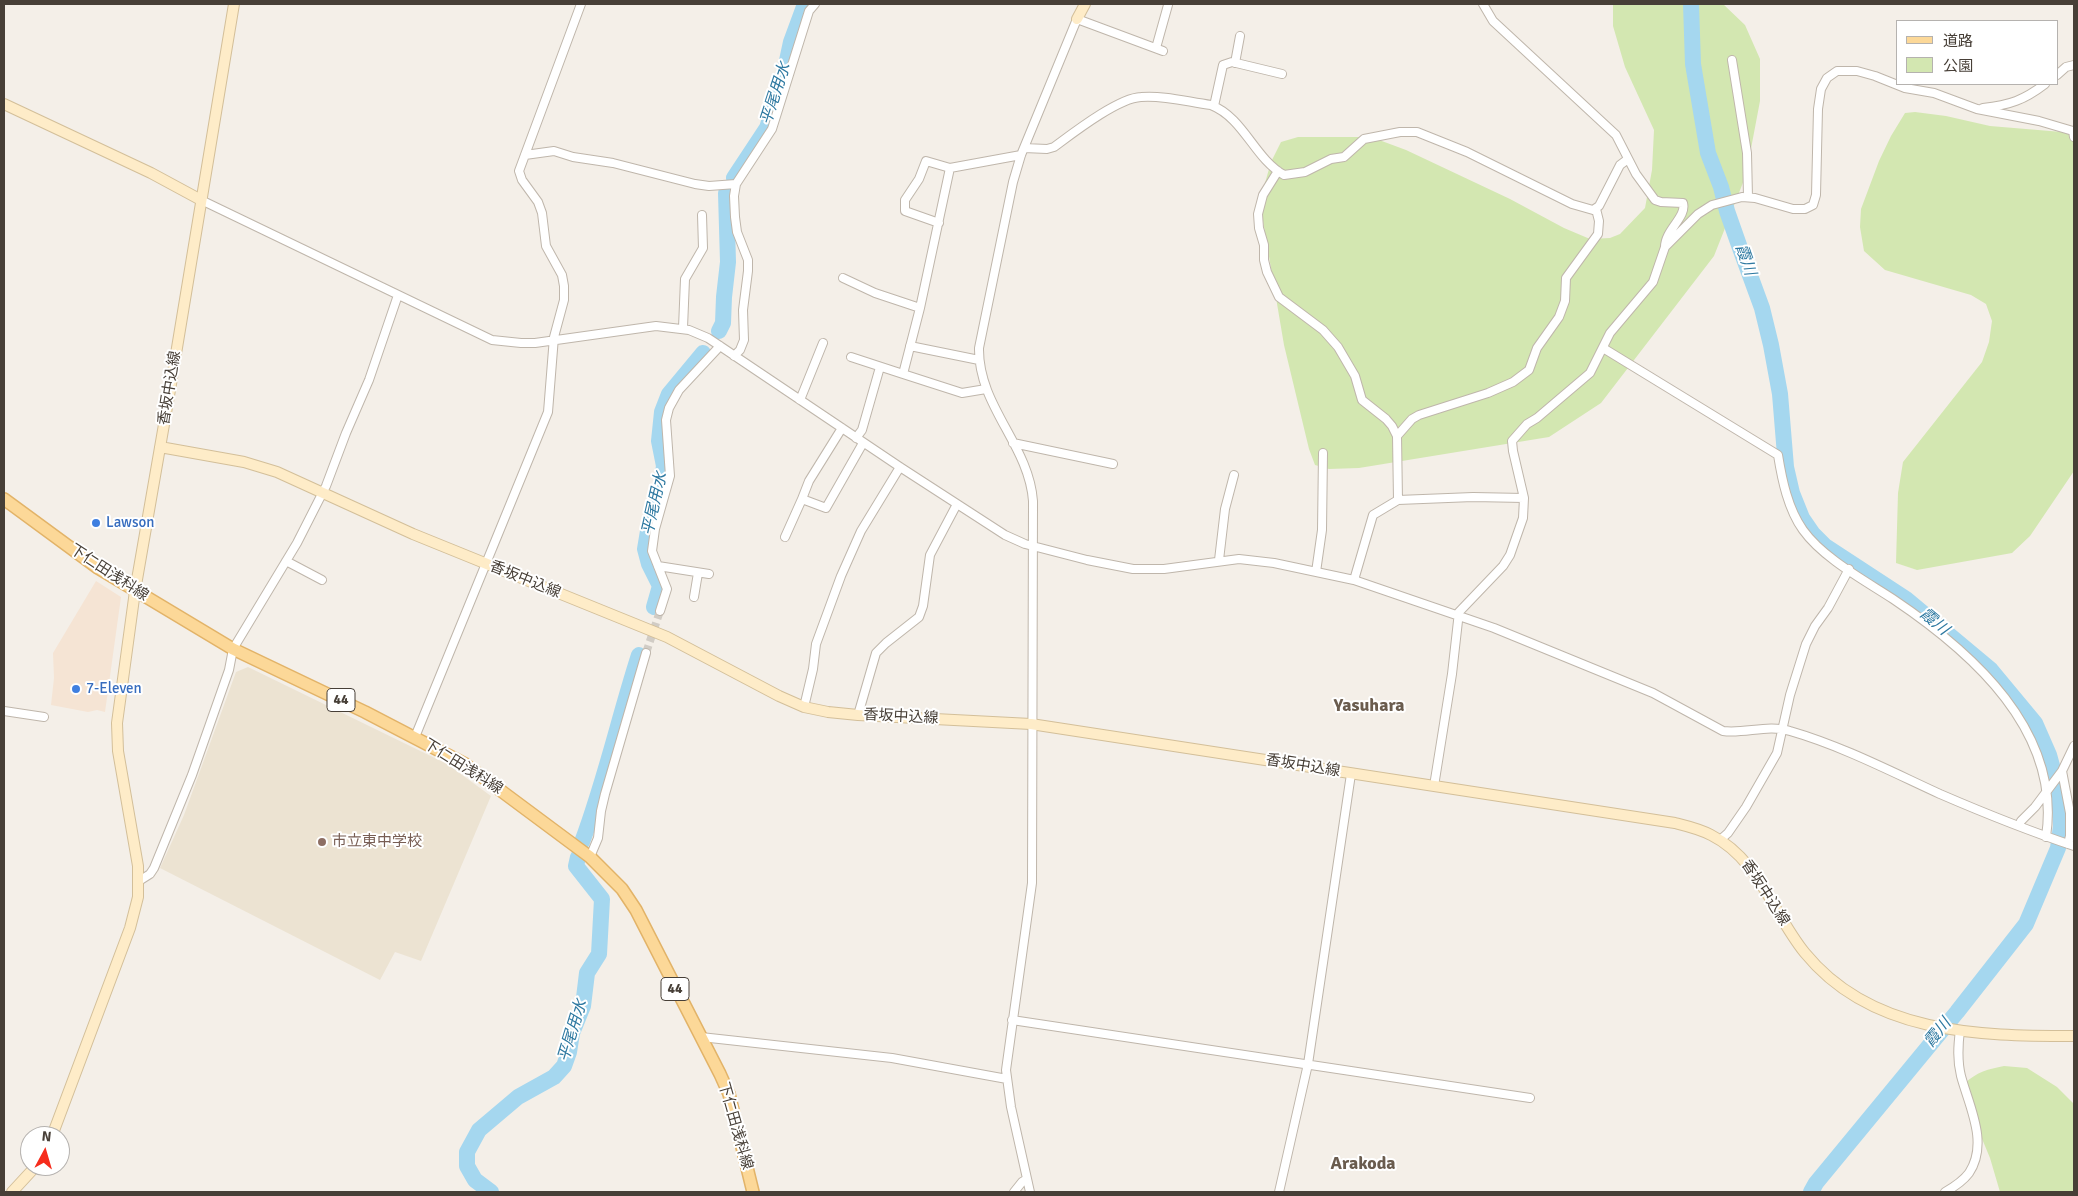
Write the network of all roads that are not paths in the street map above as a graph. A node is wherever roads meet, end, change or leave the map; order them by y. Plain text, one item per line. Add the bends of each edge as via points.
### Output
1 (234, 4) edge
2 (581, 4) edge
3 (815, 4) edge
4 (1085, 4) edge
5 (1483, 4) edge
6 (1168, 5) edge
7 (1077, 19) junction
8 (1240, 36) dead end
9 (1732, 60) dead end
10 (1235, 63) junction
11 (2074, 65) edge
12 (1282, 74) dead end
13 (2058, 74) edge
14 (1896, 85) edge
15 (1897, 85) edge
16 (2044, 85) edge
17 (4, 104) edge
18 (1214, 106) junction
19 (1977, 109) junction
20 (2074, 137) edge
21 (1023, 151) junction
22 (525, 155) junction
23 (1628, 159) junction
24 (950, 168) junction
25 (1278, 172) junction
26 (736, 184) junction
27 (1748, 197) junction
28 (201, 200) junction
29 (1596, 209) junction
30 (702, 215) dead end
31 (939, 223) junction
32 (1665, 247) junction
33 (843, 278) dead end
34 (398, 295) junction
35 (920, 308) junction
36 (683, 328) junction
37 (554, 340) junction
38 (823, 343) dead end
39 (720, 346) junction
40 (910, 346) junction
41 (1603, 348) junction
42 (734, 356) junction
43 (851, 357) dead end
44 (979, 360) junction
45 (880, 367) junction
46 (903, 374) junction
47 (986, 389) junction
48 (800, 400) junction
49 (842, 428) junction
50 (1397, 436) junction
51 (860, 440) junction
52 (1013, 443) junction
53 (160, 448) junction
54 (1324, 453) dead end
55 (1113, 464) dead end
56 (900, 467) junction
57 (1234, 475) dead end
58 (323, 492) junction
59 (802, 498) junction
60 (1524, 498) junction
61 (4, 499) edge
62 (1398, 500) junction
63 (957, 504) junction
64 (785, 537) dead end
65 (1032, 547) junction
66 (1219, 560) junction
67 (286, 561) junction
68 (486, 564) junction
69 (658, 566) junction
70 (1849, 569) junction
71 (698, 572) junction
72 (1316, 572) junction
73 (709, 574) dead end
74 (322, 580) dead end
75 (1354, 580) junction
76 (135, 591) junction
77 (694, 597) dead end
78 (660, 611) tunnel mouth
79 (1459, 615) junction
80 (233, 649) junction
81 (646, 653) tunnel mouth
82 (804, 707) junction
83 (4, 711) edge
84 (858, 715) junction
85 (44, 717) dead end
86 (1031, 724) junction
87 (1782, 729) junction
88 (416, 737) junction
89 (2074, 746) edge
90 (2061, 773) junction
91 (1351, 774) junction
92 (1434, 786) junction
93 (2047, 793) junction
94 (2021, 821) dead end
95 (2048, 838) junction
96 (1720, 840) junction
97 (2069, 845) edge
98 (590, 857) junction
99 (139, 881) junction
100 (1012, 1020) junction
101 (1957, 1029) junction
102 (2074, 1036) edge
103 (701, 1037) junction
104 (1308, 1064) junction
105 (1006, 1079) junction
106 (1530, 1098) dead end
107 (56, 1126) edge
108 (27, 1176) edge
109 (1027, 1179) junction
110 (12, 1192) edge
111 (753, 1192) edge
112 (1014, 1192) edge
113 (1030, 1192) edge
114 (1279, 1192) edge
115 (1945, 1192) edge

1 - 28 main road, 香坂中込線
2 - 22 street
3 - 26 street via 809,11 772,129
4 - 7 main road
5 - 23 street via 1493,21 1616,135
6 - 7 street via 1160,49
7 - 21 street
8 - 10 street
9 - 27 street via 1747,153
10 - 12 street
10 - 18 street via 1224,65
11 - 13 street
14 - 27 street via 1857,71 1837,71 1827,78 1821,89 1818,110 1813,205 1805,209 1793,208
15 - 19 street via 1950,98
16 - 19 street via 2028,97 2005,106
17 - 28 main road
18 - 21 street via 1159,97 1132,98 1054,147
18 - 25 street via 1232,119
19 - 20 street via 2064,128 2073,131
21 - 24 street
21 - 44 street via 1013,182 982,327
22 - 26 street via 554,151 695,184
22 - 37 street via 520,176 538,202 546,246 562,275 564,286 564,300
23 - 29 street via 1620,165
23 - 32 street via 1655,200 1683,203 1683,212 1667,236
24 - 31 street
24 - 31 street via 926,161 905,200 905,211
25 - 29 street via 1284,175 1305,172 1331,158 1344,157 1364,139 1417,132 1467,152 1572,204
25 - 50 street via 1263,195 1258,214 1264,260 1273,288 1279,297 1323,330 1338,347 1355,376 1362,400 1386,418
26 - 42 street via 737,232 748,260 748,271 744,340
27 - 32 street via 1719,203 1698,214
28 - 34 street
28 - 53 main road, 香坂中込線
29 - 50 street via 1598,234 1566,278 1559,317 1537,348 1529,370 1505,386 1419,415
30 - 36 street via 703,248 685,279
31 - 35 street
32 - 41 street via 1653,282 1610,333
33 - 35 street via 874,293
34 - 37 street via 492,340 521,344
34 - 58 street via 369,380
35 - 40 street
36 - 37 street via 647,327
36 - 39 street
37 - 68 street via 546,419
38 - 48 street
39 - 42 street
39 - 69 street via 680,390 669,408 666,420 670,476 652,551
40 - 44 street
40 - 46 street
41 - 60 street via 1590,373 1526,424 1512,441
41 - 70 street via 1778,455 1786,491 1798,522 1814,543
42 - 48 street
43 - 45 street
44 - 47 street
45 - 46 street
45 - 51 street
46 - 47 street via 962,393
47 - 52 street
48 - 49 street
49 - 51 street
49 - 59 street
50 - 62 street
51 - 56 street
51 - 59 street via 826,508
52 - 55 street
52 - 65 street via 1031,484
53 - 58 main road, 香坂中込線 via 262,467
53 - 76 main road
54 - 72 street via 1322,530
56 - 63 street
56 - 82 street via 861,531 841,576 816,644
57 - 66 street via 1225,509
58 - 67 street
58 - 68 main road, 香坂中込線
59 - 64 street
60 - 62 street
60 - 79 street via 1523,518 1510,554
61 - 76 main road, 下仁田浅科線 / 44 via 79,556
62 - 75 street via 1373,515
63 - 65 street
63 - 84 street via 930,555 920,617 886,642 876,654
65 - 66 street via 1149,570
65 - 86 street
66 - 72 street via 1256,560
67 - 74 street
67 - 80 street
68 - 82 main road, 香坂中込線 via 668,638
68 - 88 street
69 - 71 street
69 - 78 street via 667,589
70 - 87 street via 1806,644
70 - 93 street via 1908,609 1954,646 1974,663 2014,708 2042,765
71 - 73 street
71 - 77 street
72 - 75 street
75 - 79 street
76 - 80 main road, 下仁田浅科線 / 44
76 - 99 main road via 117,728
79 - 87 street via 1653,693 1722,731
79 - 92 street
80 - 88 main road, 下仁田浅科線 / 44
80 - 99 street via 229,670 185,792 154,868
81 - 98 street via 600,811 598,838
82 - 84 main road, 香坂中込線
83 - 85 street
84 - 86 main road, 香坂中込線
86 - 91 main road, 香坂中込線
86 - 100 street via 1032,883
87 - 95 street via 1882,766 1997,819
87 - 96 street via 1778,753 1763,780
88 - 98 main road, 下仁田浅科線 / 44 via 465,764
89 - 90 street
90 - 93 street
90 - 97 street via 2070,813
91 - 92 main road, 香坂中込線
91 - 104 street
92 - 96 main road, 香坂中込線 via 1675,823 1701,830
93 - 94 street
93 - 95 street
95 - 97 street
96 - 101 main road, 香坂中込線 via 1749,866 1795,940 1831,980 1895,1017
98 - 103 main road, 下仁田浅科線 / 44 via 622,889 636,910
99 - 107 main road via 130,928
100 - 104 street
100 - 105 street
101 - 102 main road, 香坂中込線
101 - 115 street via 1959,1064 1976,1128 1977,1148 1968,1174
103 - 105 street via 892,1058
103 - 111 main road, 下仁田浅科線 / 44 via 729,1094
104 - 106 street
104 - 114 street
105 - 109 street
108 - 110 main road
109 - 112 street
109 - 113 street

